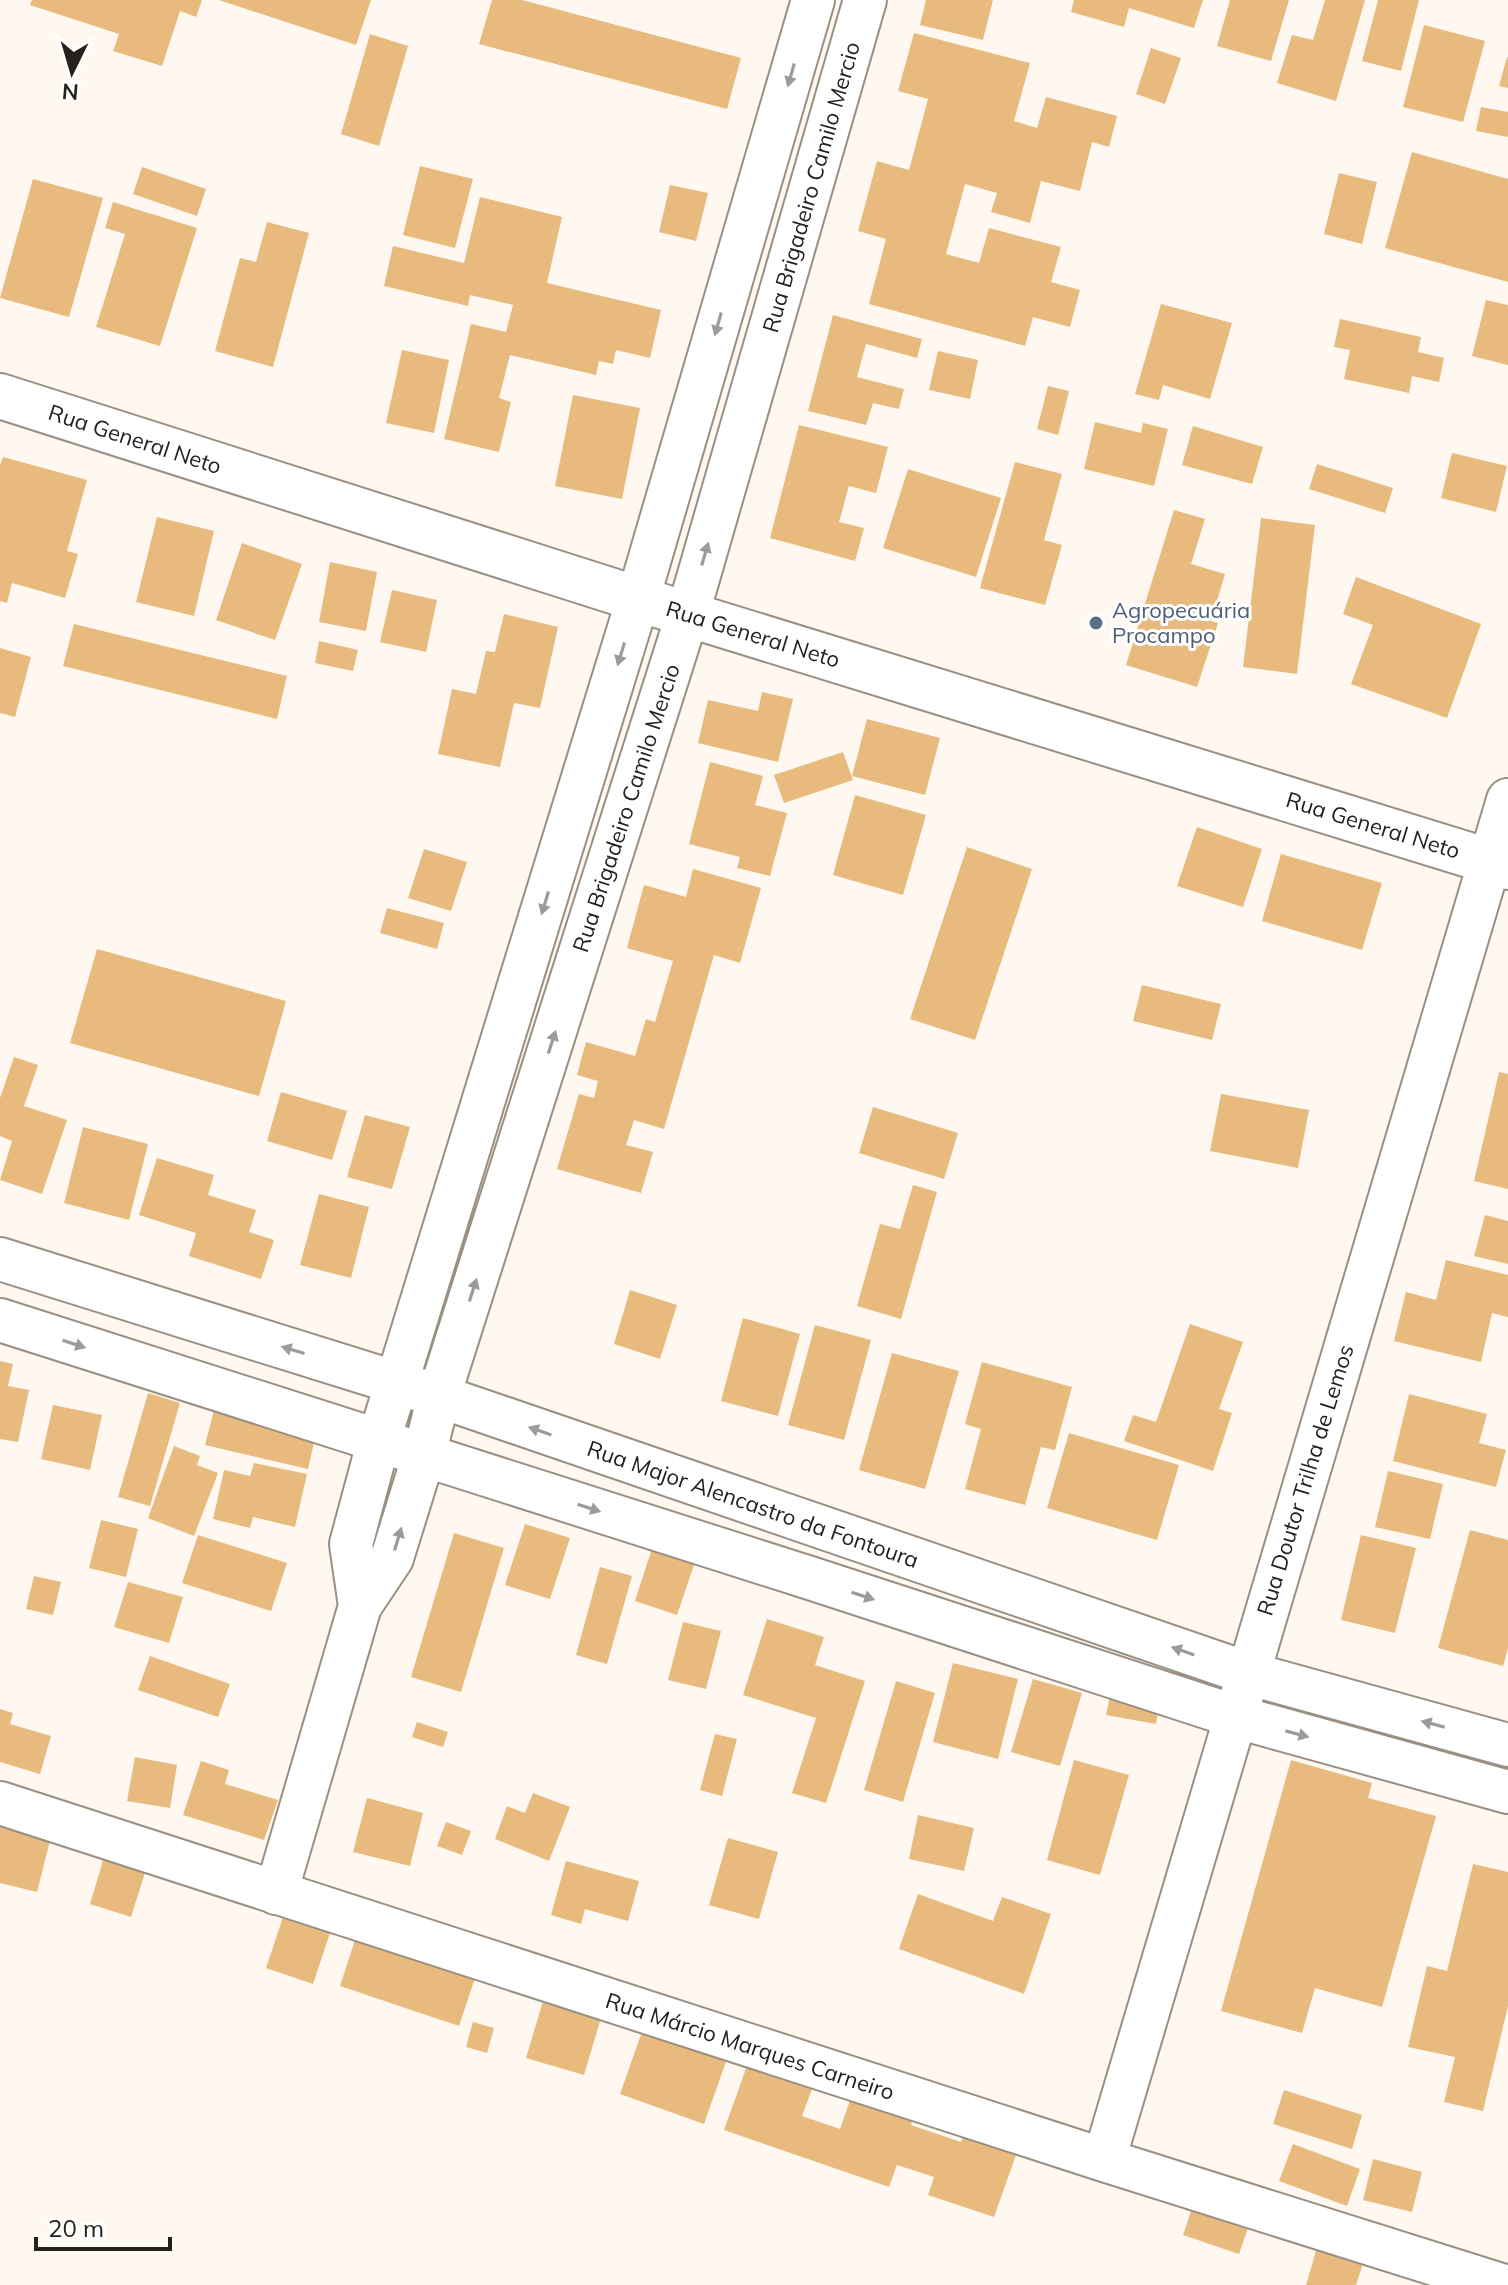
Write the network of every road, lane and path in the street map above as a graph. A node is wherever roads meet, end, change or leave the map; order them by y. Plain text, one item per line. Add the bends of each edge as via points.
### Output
1 (813, 0) edge
2 (865, 0) edge
3 (756, 194) junction
4 (804, 210) junction
5 (0, 396) edge
6 (638, 599) junction
7 (688, 613) junction
8 (1508, 800) edge
9 (1499, 864) edge
10 (530, 952) junction
11 (575, 967) junction
12 (0, 1259) edge
13 (0, 1320) edge
14 (397, 1383) junction
15 (439, 1396) junction
16 (379, 1440) junction
17 (424, 1455) junction
18 (830, 1530) junction
19 (810, 1578) junction
20 (360, 1606) junction
21 (1247, 1673) junction
22 (1237, 1717) junction
23 (1508, 1745) edge
24 (1508, 1792) edge
25 (0, 1803) edge
26 (276, 1893) junction
27 (1104, 2160) junction
28 (1501, 2285) edge

1 -> 3 street, Rua Brigadeiro Camilo Mercio
2 - 4 street, Rua Brigadeiro Camilo Mercio
3 - 4 street
3 -> 6 street, Rua Brigadeiro Camilo Mercio
7 -> 4 street, Rua Brigadeiro Camilo Mercio
5 - 6 street, Rua General Neto
6 - 7 street, Rua General Neto
6 -> 10 street, Rua Brigadeiro Camilo Mercio
7 - 9 street, Rua General Neto
7 - 11 street, Rua Brigadeiro Camilo Mercio
8 - 9 street, Rua Doutor Trilha de Lemos
9 - 21 street, Rua Doutor Trilha de Lemos
10 - 11 street
10 - 14 street, Rua Brigadeiro Camilo Mercio
15 -> 11 street, Rua Brigadeiro Camilo Mercio
14 -> 12 street, Rua Major Alencastro da Fontoura
13 -> 16 street
14 - 15 street, Rua Major Alencastro da Fontoura
14 - 16 street, Rua Brigadeiro Camilo Mercio
15 - 17 street, Rua Brigadeiro Camilo Mercio
18 -> 15 street, Rua Major Alencastro da Fontoura
16 - 17 street
16 - 20 street, Rua Brigadeiro Camilo Mercio via 351,1544
17 -> 19 street
20 -> 17 street, Rua Brigadeiro Camilo Mercio via 392,1558
18 - 19 street
21 -> 18 street, Rua Major Alencastro da Fontoura
19 -> 22 street
20 - 26 street, Rua Brigadeiro Camilo Mercio
21 - 22 street, Rua Doutor Trilha de Lemos
23 -> 21 street, Rua Major Alencastro da Fontoura
22 -> 24 street
22 - 27 street, Rua Doutor Trilha de Lemos
25 - 26 street, Rua Márcio Marques Carneiro
26 - 27 street, Rua Márcio Marques Carneiro
27 - 28 street, Rua Márcio Marques Carneiro

